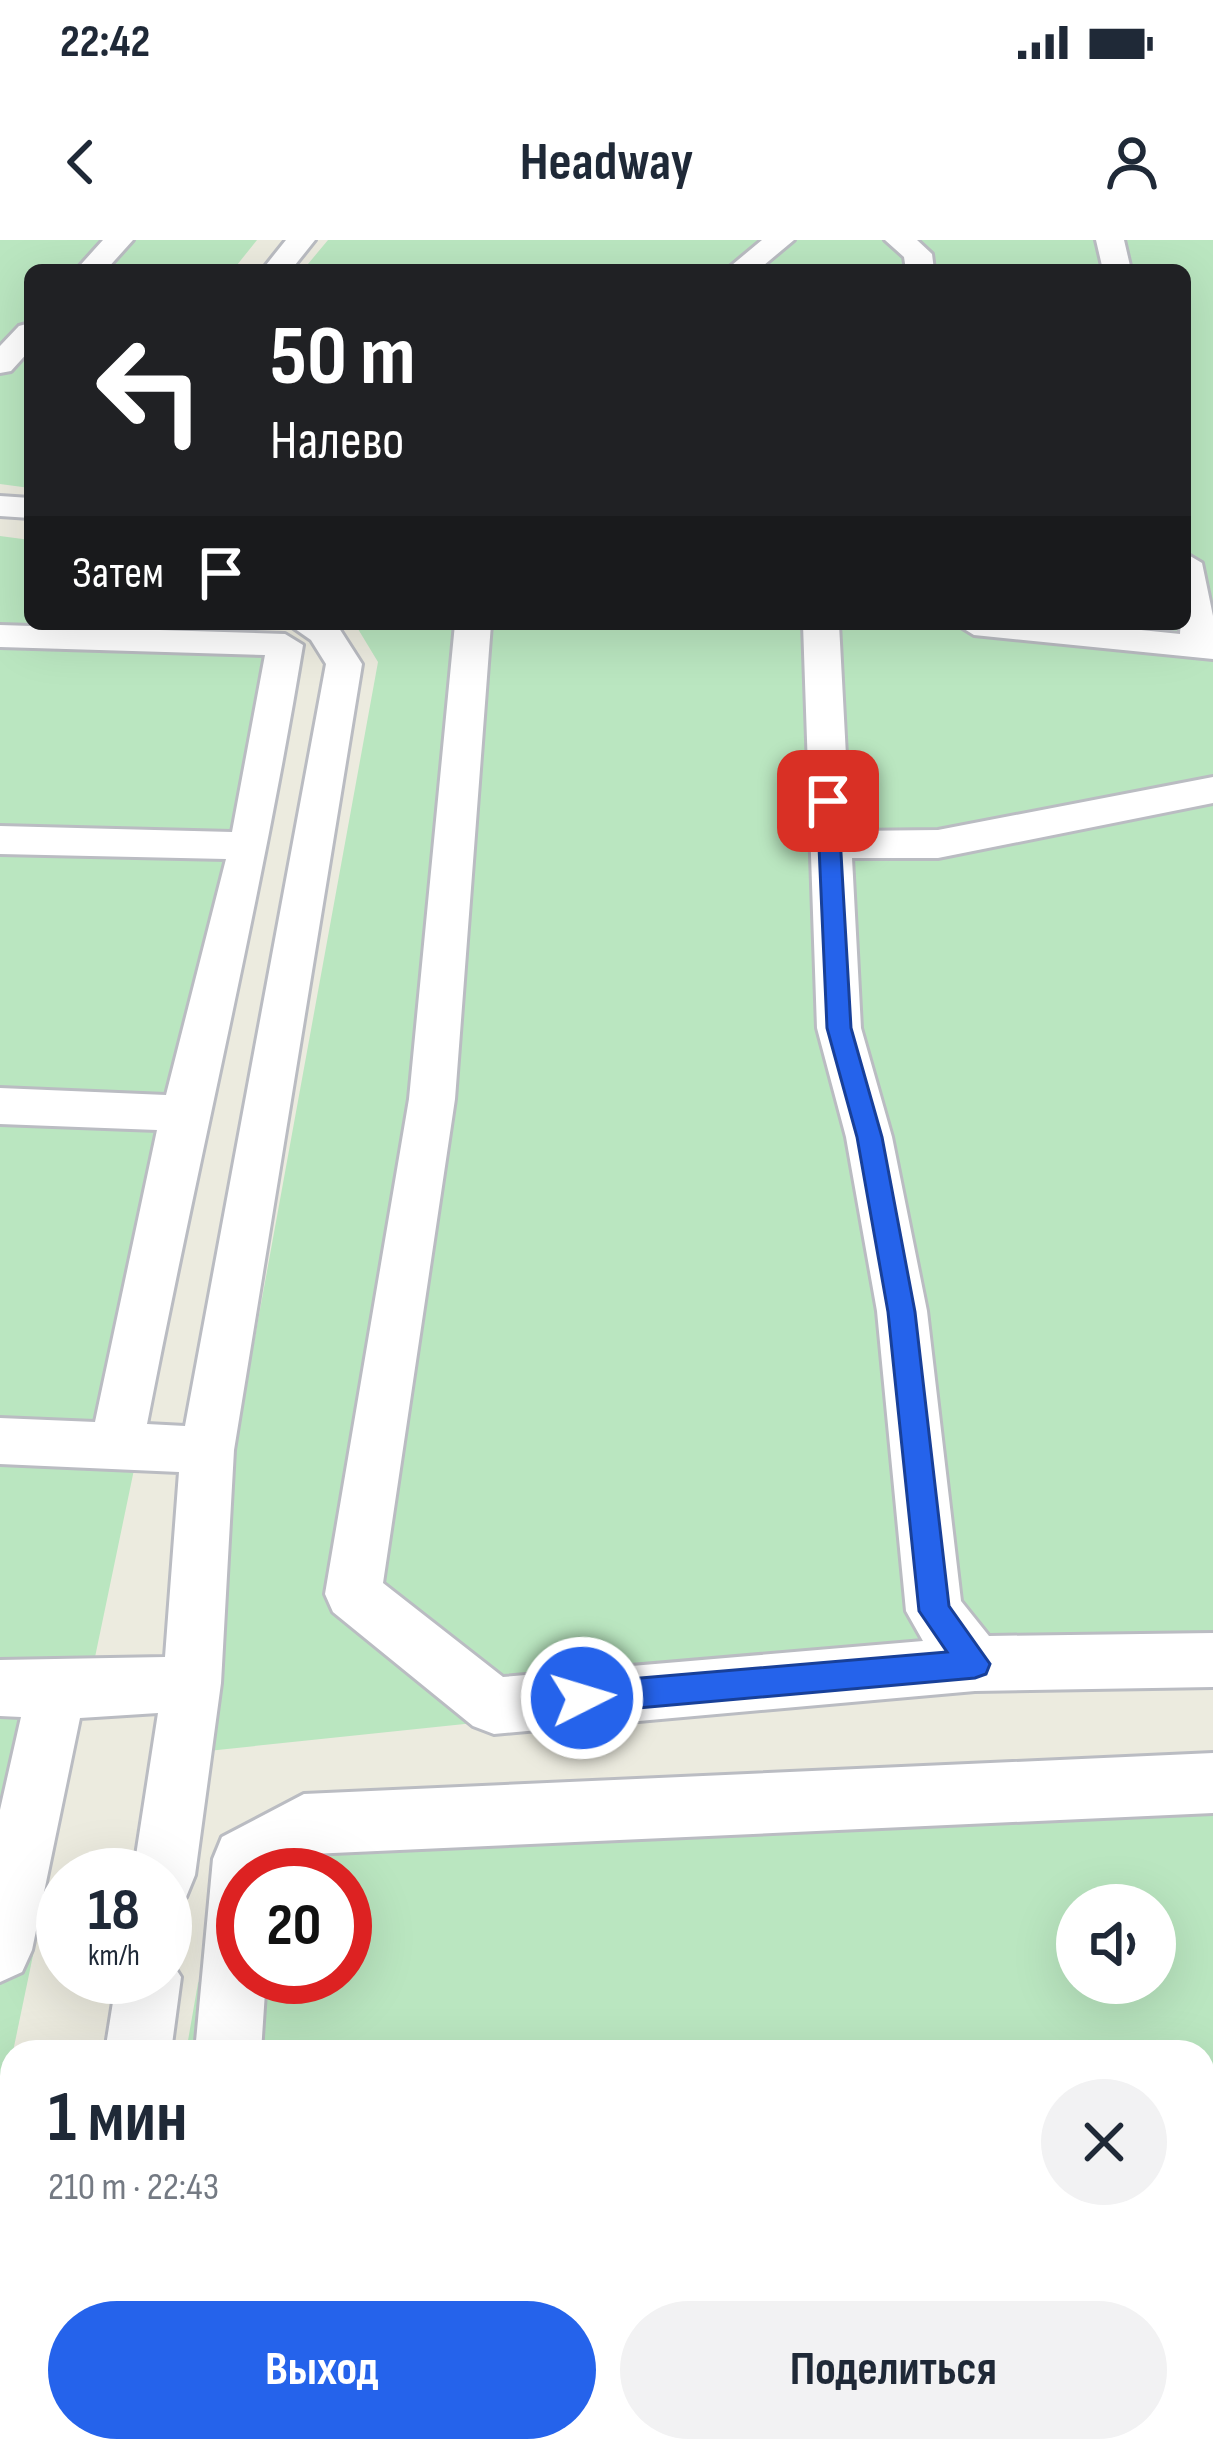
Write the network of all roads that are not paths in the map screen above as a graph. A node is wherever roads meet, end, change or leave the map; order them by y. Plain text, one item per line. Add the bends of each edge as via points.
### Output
1 (118, 240) edge
2 (302, 240) edge
3 (780, 240) edge
4 (899, 240) edge
5 (96, 264) edge
6 (282, 264) edge
7 (748, 264) edge
8 (919, 264) edge
9 (24, 338) edge
10 (0, 364) edge
11 (1191, 586) edge
12 (318, 630) edge
13 (472, 630) edge
14 (820, 630) edge
15 (1032, 630) edge
16 (0, 636) edge
17 (1207, 648) edge
18 (1213, 790) edge
19 (0, 840) edge
20 (830, 845) junction
21 (250, 846) junction
22 (0, 1106) edge
23 (184, 1113) junction
24 (0, 1441) edge
25 (116, 1446) junction
26 (207, 1450) junction
27 (1213, 1660) edge
28 (975, 1664) junction
29 (192, 1683) junction
30 (28, 1690) edge
31 (1213, 1784) edge
32 (168, 1848) edge
33 (0, 1950) edge
34 (145, 2004) edge
35 (139, 2040) edge
36 (229, 2040) edge

1 - 5 street
2 - 6 street
3 - 7 street
4 - 8 street
9 - 10 street
11 - 17 street
12 - 26 street via 344,664
13 - 28 street via 432,1099 352,1594 494,1706
14 - 20 street
15 - 17 street
16 - 21 street via 285,645
18 - 20 street via 938,844
19 - 21 street
20 - 28 street via 839,1028 902,1312 934,1611
21 - 23 street
22 - 23 street
23 - 25 street
24 - 25 street
25 - 26 street
26 - 29 street
27 - 28 street
29 - 30 street
29 - 32 street
30 - 33 street
31 - 36 street via 304,1824 244,1859
34 - 35 street

